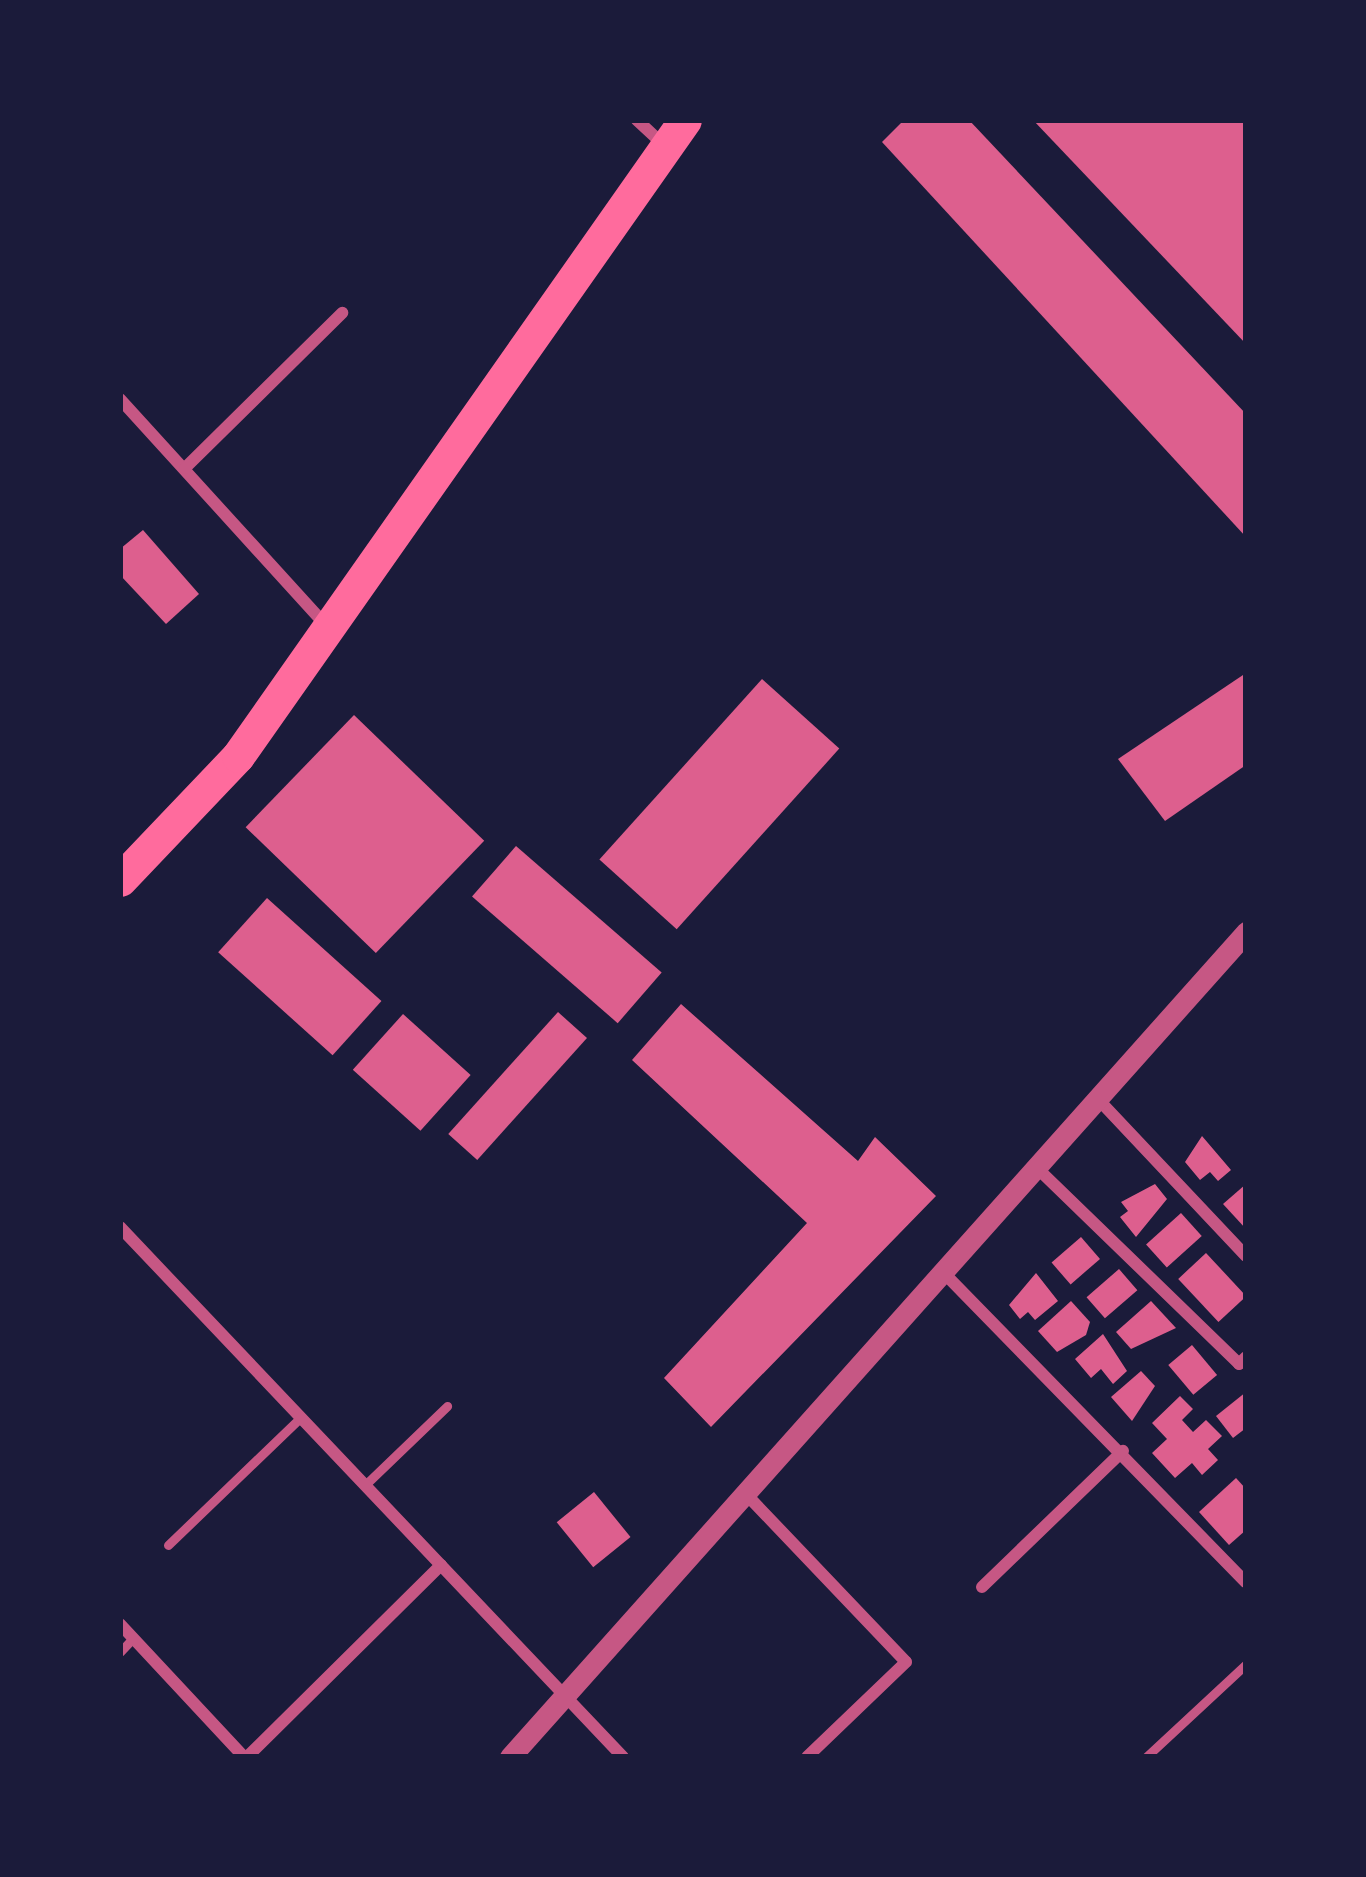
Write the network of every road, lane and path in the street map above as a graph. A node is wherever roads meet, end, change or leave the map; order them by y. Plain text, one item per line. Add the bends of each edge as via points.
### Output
1 (638, 120) edge
2 (675, 133) edge
3 (342, 313) dead end
4 (120, 399) edge
5 (185, 468) junction
6 (330, 629) junction
7 (120, 880) edge
8 (1246, 932) edge
9 (1097, 1098) junction
10 (1036, 1167) junction
11 (120, 1227) edge
12 (1246, 1256) edge
13 (942, 1271) junction
14 (1246, 1357) edge
15 (448, 1406) dead end
16 (301, 1417) junction
17 (1123, 1451) junction
18 (365, 1485) junction
19 (745, 1492) junction
20 (168, 1545) dead end
21 (442, 1565) junction
22 (1246, 1582) edge
23 (982, 1587) dead end
24 (120, 1624) edge
25 (134, 1638) junction
26 (120, 1652) edge
27 (1246, 1664) edge
28 (565, 1695) junction
29 (246, 1757) edge
30 (510, 1757) edge
31 (623, 1757) edge
32 (807, 1757) edge
33 (1146, 1757) edge

1 - 2 street
2 - 6 highway
3 - 5 street
4 - 5 street
5 - 6 street
6 - 7 highway via 238,756
8 - 9 street
9 - 10 street
9 - 12 street
10 - 13 street
10 - 14 street via 1239,1364
11 - 16 street
13 - 17 street
13 - 19 street
15 - 18 lane
16 - 18 street
16 - 20 lane
17 - 22 street
17 - 23 street
18 - 21 street
19 - 28 street
19 - 32 street via 906,1662
21 - 28 street
21 - 29 street
24 - 25 street
25 - 26 lane
25 - 29 street
27 - 33 lane
28 - 30 street
28 - 31 street

